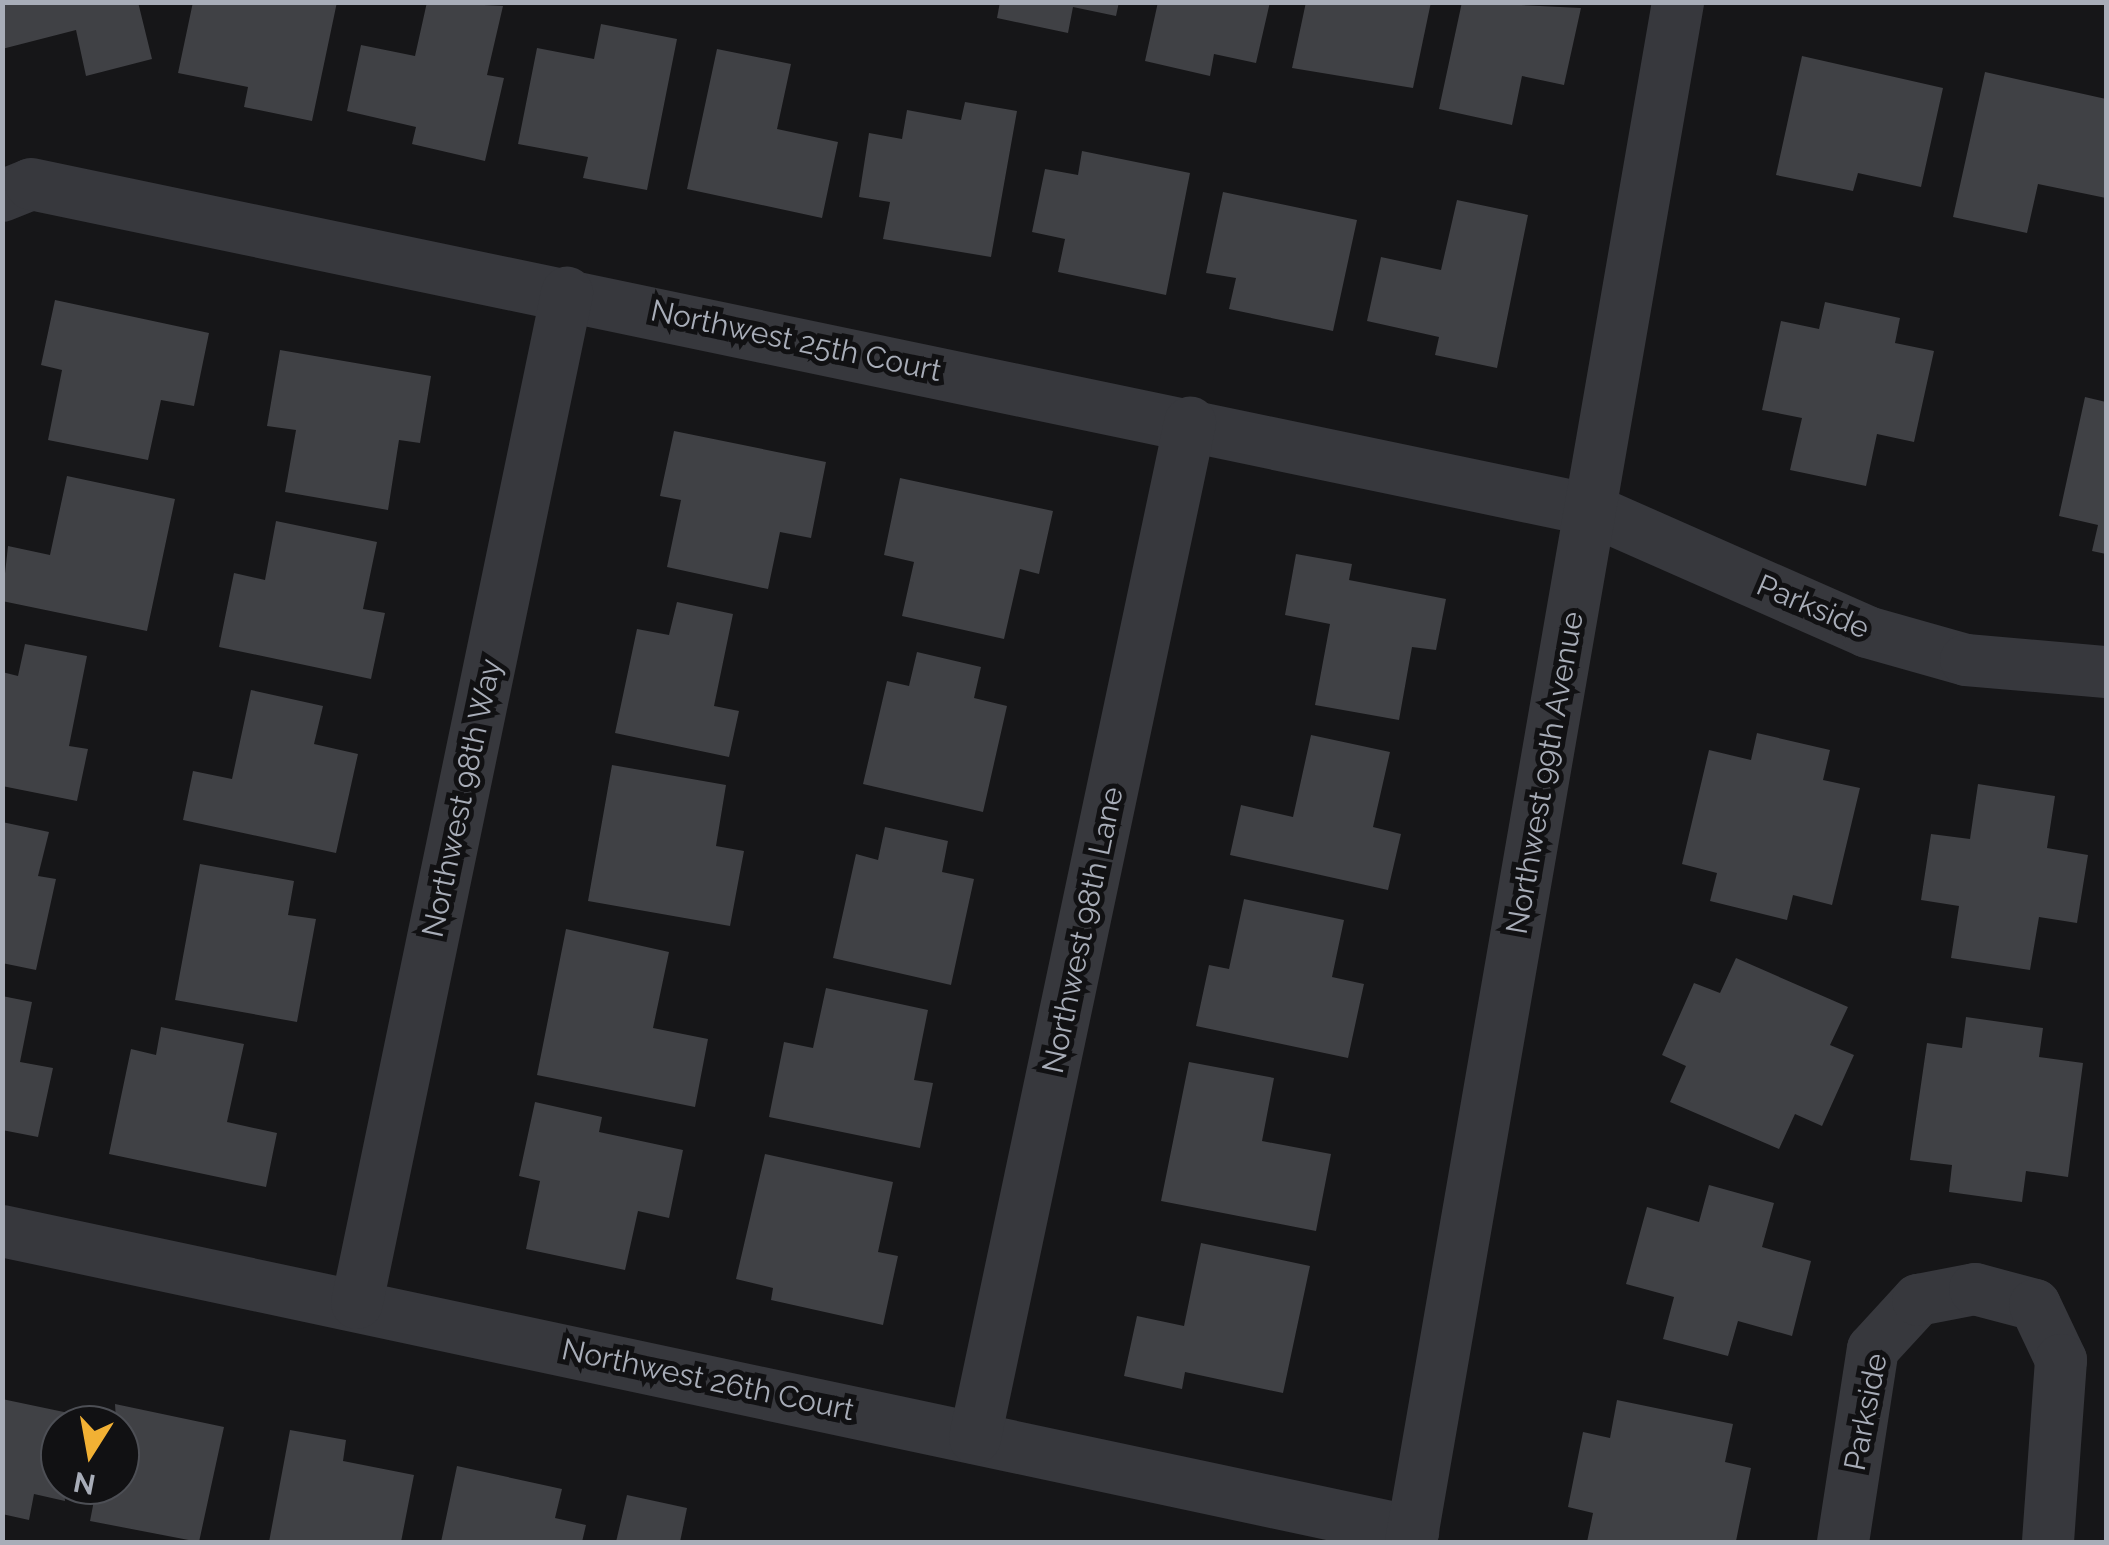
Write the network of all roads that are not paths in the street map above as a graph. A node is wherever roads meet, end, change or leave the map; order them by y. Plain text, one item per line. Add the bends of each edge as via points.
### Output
1 (1678, 2) edge
2 (2, 196) edge
3 (567, 293) junction
4 (1190, 423) junction
5 (1591, 510) junction
6 (2106, 672) edge
7 (2, 1232) edge
8 (357, 1303) junction
9 (975, 1438) junction
10 (1412, 1537) edge
11 (1843, 1542) edge
12 (2048, 1542) edge

1 - 5 street, Northwest 99th Avenue
2 - 3 street, Northwest 25th Court via 31,184
3 - 4 street, Northwest 25th Court
3 - 8 street, Northwest 98th Way
4 - 5 street, Northwest 25th Court
4 - 9 street, Northwest 98th Lane
5 - 6 street, Parkside via 1866,632 1966,660
5 - 10 street, Northwest 99th Avenue
7 - 8 street, Northwest 26th Court
8 - 9 street, Northwest 26th Court
9 - 10 street, Northwest 26th Court
11 - 12 street, Parkside via 1872,1350 1918,1300 1975,1289 2035,1305 2061,1360

